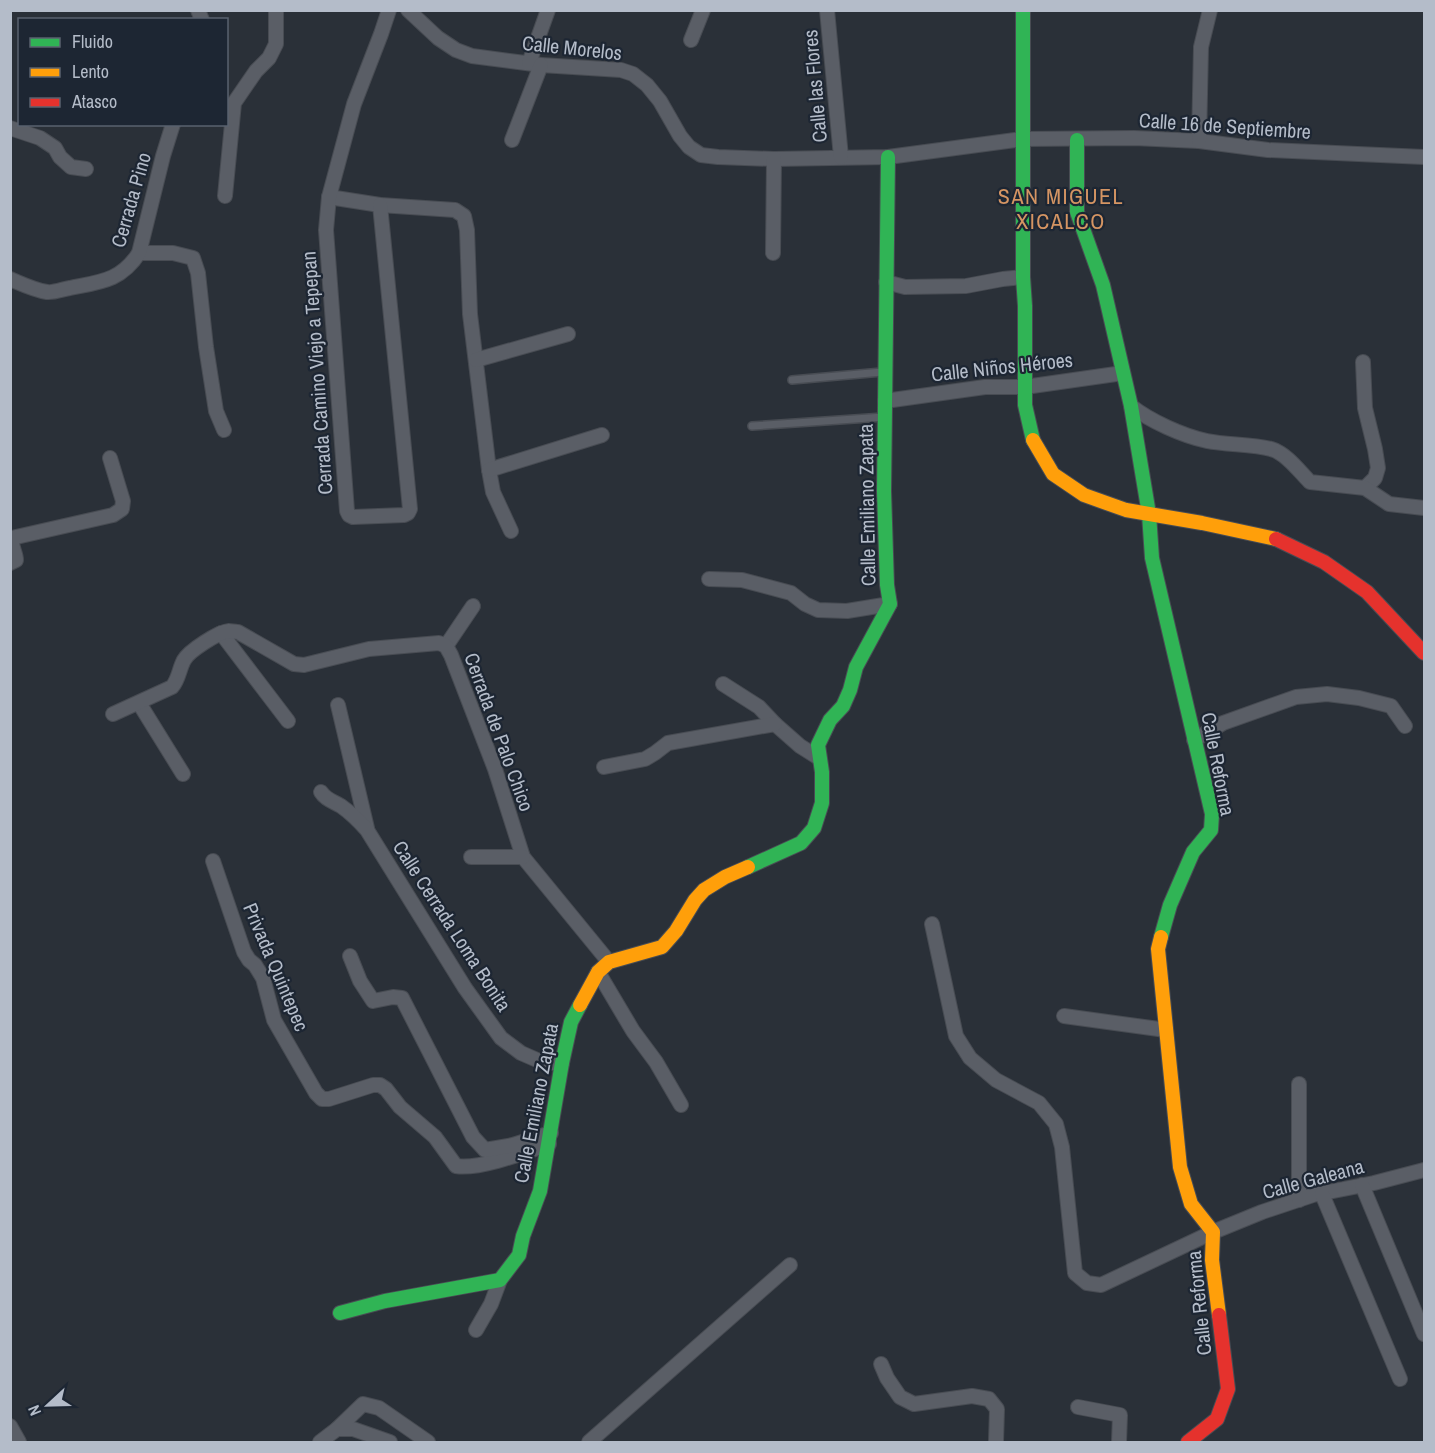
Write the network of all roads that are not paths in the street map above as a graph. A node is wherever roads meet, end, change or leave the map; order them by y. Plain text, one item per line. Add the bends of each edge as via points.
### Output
1 (276, 10) edge
2 (388, 10) edge
3 (408, 10) edge
4 (548, 10) edge
5 (703, 10) edge
6 (827, 10) edge
7 (1023, 10) edge
8 (1210, 10) edge
9 (691, 40) dead end
10 (535, 64) junction
11 (172, 126) edge
12 (10, 128) edge
13 (1023, 139) junction
14 (512, 140) dead end
15 (1077, 140) junction
16 (1199, 141) junction
17 (888, 156) junction
18 (841, 157) junction
19 (1425, 157) edge
20 (774, 159) junction
21 (86, 170) dead end
22 (225, 196) dead end
23 (328, 197) junction
24 (380, 204) junction
25 (139, 253) junction
26 (773, 253) dead end
27 (1023, 277) junction
28 (10, 279) edge
29 (886, 282) junction
30 (567, 334) dead end
31 (476, 360) junction
32 (1363, 362) dead end
33 (885, 372) junction
34 (1124, 373) junction
35 (792, 380) dead end
36 (1025, 387) junction
37 (885, 401) junction
38 (1131, 406) junction
39 (885, 417) junction
40 (752, 426) dead end
41 (224, 430) dead end
42 (602, 435) dead end
43 (110, 458) dead end
44 (489, 470) junction
45 (1365, 488) junction
46 (1425, 508) edge
47 (1149, 514) junction
48 (511, 531) dead end
49 (10, 563) edge
50 (709, 579) dead end
51 (890, 604) junction
52 (473, 606) dead end
53 (221, 633) junction
54 (446, 646) junction
55 (1425, 653) edge
56 (723, 684) dead end
57 (139, 703) junction
58 (338, 705) dead end
59 (113, 714) dead end
60 (288, 721) dead end
61 (775, 724) junction
62 (1405, 726) dead end
63 (1194, 740) junction
64 (819, 758) junction
65 (604, 767) dead end
66 (183, 774) dead end
67 (321, 792) dead end
68 (368, 830) junction
69 (471, 857) dead end
70 (523, 857) junction
71 (213, 861) dead end
72 (932, 924) dead end
73 (350, 956) dead end
74 (603, 967) junction
75 (1064, 1016) dead end
76 (1167, 1030) junction
77 (562, 1063) junction
78 (1299, 1084) dead end
79 (681, 1104) dead end
80 (550, 1139) junction
81 (1425, 1170) edge
82 (1362, 1185) junction
83 (1322, 1194) junction
84 (1299, 1200) junction
85 (1213, 1232) junction
86 (790, 1265) dead end
87 (500, 1280) junction
88 (340, 1313) dead end
89 (476, 1329) dead end
90 (1425, 1334) edge
91 (881, 1364) dead end
92 (1400, 1379) dead end
93 (1078, 1407) dead end
94 (10, 1426) edge
95 (337, 1430) junction
96 (19, 1443) edge
97 (320, 1443) edge
98 (390, 1443) edge
99 (428, 1443) edge
100 (589, 1443) edge
101 (996, 1443) edge
102 (1119, 1443) edge
103 (1188, 1443) edge

1 - 22 street via 276,44 234,104
2 - 23 street via 354,104
3 - 10 street, Calle Morelos via 456,50 472,56
4 - 10 street
5 - 9 street
6 - 18 street, Calle las Flores
7 - 13 street
8 - 16 street via 1201,46
10 - 14 street
10 - 20 street, Calle Morelos via 633,74 660,101 689,147 701,155
11 - 25 street, Cerrada Pino
12 - 21 street via 40,138 55,148 70,167
13 - 15 street, Calle 16 de Septiembre
13 - 17 street, Calle Morelos
13 - 27 street
15 - 16 street, Calle 16 de Septiembre
15 - 34 street, Calle Reforma via 1077,212 1103,285
16 - 19 street, Calle 16 de Septiembre via 1268,150
17 - 18 street, Calle Morelos
17 - 29 street, Calle Emiliano Zapata
18 - 20 street, Calle Morelos
20 - 26 street
23 - 24 street
23 - 24 street, Cerrada Camino Viejo a Tepepan via 326,231 347,511 353,517 404,515 410,509
24 - 31 street via 455,210 464,216
25 - 28 street, Cerrada Pino via 109,280 49,292
25 - 41 street via 173,253 193,258 216,411
27 - 29 street via 966,286 905,287
27 - 36 street
29 - 33 street, Calle Emiliano Zapata
30 - 31 street
31 - 44 street
32 - 45 street via 1365,408 1378,468
33 - 35 lane
33 - 37 street, Calle Emiliano Zapata
34 - 36 street, Calle Niños Héroes
34 - 38 street, Calle Reforma
36 - 37 street, Calle Niños Héroes via 985,387
36 - 47 street via 1033,440 1053,474 1084,495
37 - 39 street, Calle Emiliano Zapata
38 - 45 street via 1158,423 1207,441 1272,449 1310,483
38 - 47 street, Calle Reforma
39 - 40 lane
39 - 51 street, Calle Emiliano Zapata
42 - 44 street
43 - 49 street via 122,509 16,537 12,544 16,560
44 - 48 street via 493,492
45 - 46 street via 1389,504
47 - 55 street via 1278,540 1324,562 1367,592
47 - 63 street, Calle Reforma via 1152,558
50 - 51 street via 742,580 791,593 818,609 847,611
51 - 64 street, Calle Emiliano Zapata via 856,667 843,706 830,720 818,745
52 - 54 street
53 - 54 street, Cerrada de Palo Chico via 238,633 294,664 304,665 369,649 440,643
53 - 57 street via 186,656 172,687
53 - 60 street
54 - 70 street, Cerrada de Palo Chico via 495,769
56 - 61 street via 759,707
57 - 59 street
57 - 66 street
58 - 68 street
61 - 64 street
61 - 65 street via 668,742 645,759
62 - 63 street via 1391,706 1327,694 1296,697 1271,705 1223,723
63 - 76 street, Calle Reforma via 1212,814 1211,830 1193,852 1170,905 1158,950
64 - 74 street, Calle Emiliano Zapata via 822,803 814,828 801,843 704,890 662,947
67 - 68 street, Calle Cerrada Loma Bonita
68 - 77 street, Calle Cerrada Loma Bonita via 465,988 501,1038 543,1063
69 - 70 street
70 - 74 street, Cerrada de Palo Chico
71 - 80 street, Privada Quintepec via 244,952 263,978 274,1020 322,1099 380,1085 435,1137 456,1166 507,1158
72 - 85 street, Calle Galeana via 956,1036 970,1058 996,1080 1039,1103 1056,1124 1062,1147 1075,1273 1087,1283 1101,1285
73 - 80 street via 374,1001 402,998 473,1137 485,1150
74 - 77 street, Calle Emiliano Zapata via 571,1022
74 - 79 street, Cerrada de Palo Chico via 633,1030
75 - 76 street
76 - 85 street, Calle Reforma via 1180,1167 1191,1204
77 - 80 street, Calle Emiliano Zapata
78 - 84 street
80 - 87 street, Calle Emiliano Zapata via 540,1191 519,1255
81 - 82 street, Calle Galeana
82 - 83 street, Calle Galeana
82 - 90 street
83 - 84 street, Calle Galeana
83 - 92 street
84 - 85 street, Calle Galeana
85 - 103 street, Calle Reforma via 1212,1260 1228,1389 1217,1419
86 - 100 street
87 - 88 street
87 - 89 street
91 - 101 street via 900,1397 914,1404 972,1396 989,1399 997,1409
93 - 102 street via 1120,1415
94 - 96 street
95 - 97 street
95 - 98 street via 353,1429
95 - 99 street via 363,1404 379,1408

